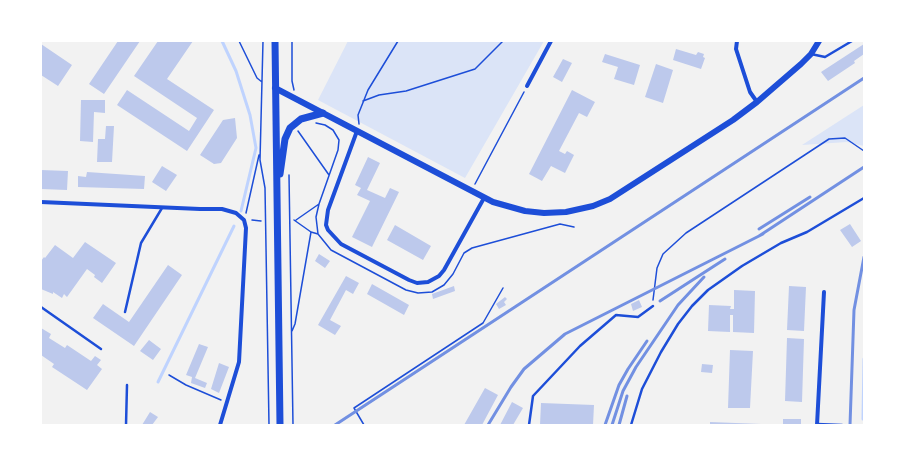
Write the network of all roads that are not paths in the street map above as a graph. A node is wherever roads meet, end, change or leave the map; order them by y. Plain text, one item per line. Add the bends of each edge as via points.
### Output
1 (275, 41) edge
2 (551, 41) edge
3 (737, 41) edge
4 (852, 41) edge
5 (818, 44) edge
6 (811, 54) junction
7 (527, 86) road end
8 (275, 88) junction
9 (756, 102) junction
10 (323, 114) junction
11 (357, 131) junction
12 (277, 192) junction
13 (484, 198) junction
14 (864, 198) edge
15 (41, 202) edge
16 (162, 208) junction
17 (824, 292) dead end
18 (653, 306) road end
19 (41, 307) edge
20 (125, 312) dead end
21 (101, 349) dead end
22 (127, 385) dead end
23 (817, 424) edge
24 (126, 425) edge
25 (220, 425) edge
26 (280, 425) edge
27 (529, 425) edge
28 (631, 425) edge
29 (842, 425) edge

1 - 8 main road
2 - 7 street
3 - 9 street via 736,49 750,92
4 - 6 lane via 825,57
5 - 6 street
6 - 9 street
8 - 10 street
8 - 12 main road
9 - 13 street via 632,186 593,206 566,212 544,213 514,208
10 - 11 street
10 - 12 main road via 301,119 288,132
11 - 13 street
11 - 13 street via 328,210 328,230 341,244 408,280 417,283 428,282 442,273
12 - 26 main road
14 - 28 lane via 807,232 781,243 708,290 678,324 661,352 642,389
15 - 16 street
16 - 20 lane via 141,243
16 - 25 street via 222,208 236,213 244,220 246,228 239,362
17 - 23 street
18 - 27 lane via 638,317 616,315 580,346 533,396
19 - 21 lane
22 - 24 lane
23 - 29 lane

